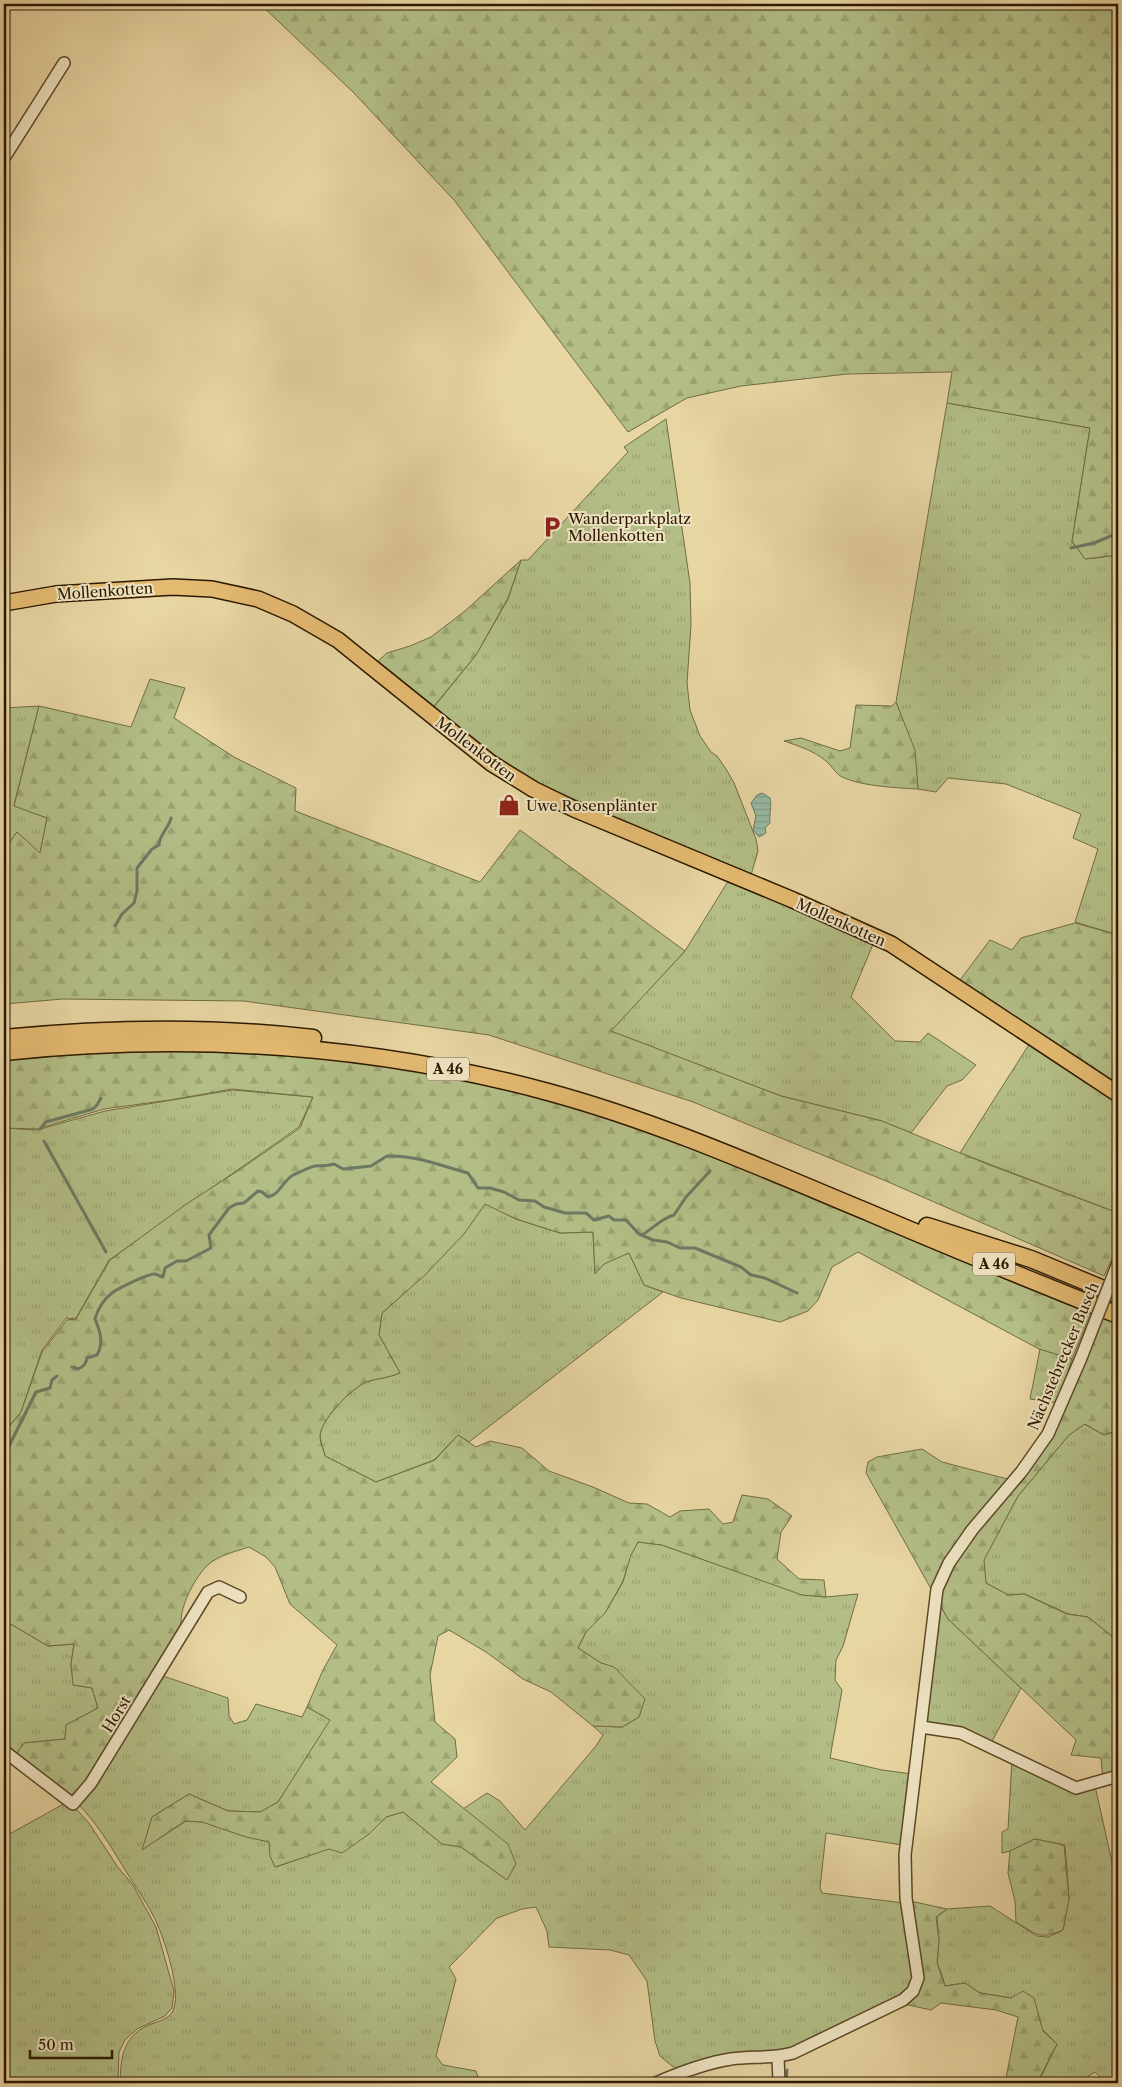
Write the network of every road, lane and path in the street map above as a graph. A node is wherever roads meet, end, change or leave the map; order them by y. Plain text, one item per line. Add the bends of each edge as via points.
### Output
1 (64, 63) dead end
2 (4, 158) edge
3 (4, 603) edge
4 (4, 1038) edge
5 (4, 1052) edge
6 (1118, 1094) edge
7 (1118, 1263) edge
8 (1118, 1295) edge
9 (1118, 1314) edge
10 (240, 1597) dead end
11 (921, 1727) junction
12 (4, 1751) edge
13 (1118, 1776) edge
14 (778, 2057) junction
15 (656, 2083) edge
16 (778, 2083) edge

1 - 2 street
3 - 6 main road, Mollenkotten via 64,593 173,587 212,589 258,599 283,609 338,640 491,763 516,779 574,809 891,944
4 - 8 highway, A 46 via 126,1030 240,1032 378,1046 490,1067 586,1092 654,1115 780,1164 913,1222 1031,1259
5 - 9 highway, A 46 via 117,1043 261,1045 400,1060 495,1079 550,1092 691,1139
7 - 11 street, Nächstebrecker Busch, bridge via 1048,1434 1022,1471 972,1530 949,1563 937,1589
10 - 12 street, Horst via 219,1587 208,1592 91,1783 74,1804
11 - 13 street via 961,1733 1076,1788
11 - 14 street, Nächstebrecker Busch via 905,1855 906,1898 918,1978 913,1990 903,2000 793,2053
14 - 15 street, Nächstebrecker Busch via 730,2059
14 - 16 street

